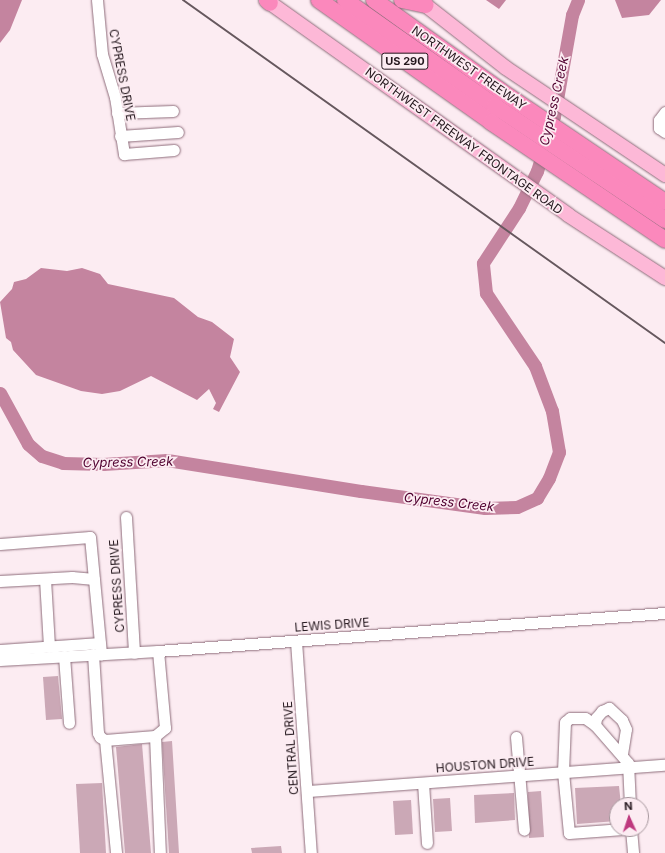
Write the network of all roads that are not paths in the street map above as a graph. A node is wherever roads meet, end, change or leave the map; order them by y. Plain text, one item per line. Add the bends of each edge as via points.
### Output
1 (97, 0) edge
2 (319, 0) edge
3 (345, 0) edge
4 (374, 0) edge
5 (402, 0) edge
6 (268, 1) edge
7 (422, 2) edge
8 (173, 111) dead end
9 (665, 112) edge
10 (117, 113) junction
11 (178, 132) dead end
12 (665, 132) edge
13 (120, 136) junction
14 (174, 150) dead end
15 (587, 159) junction
16 (665, 175) edge
17 (665, 202) edge
18 (665, 220) edge
19 (665, 240) edge
20 (665, 278) edge
21 (126, 517) dead end
22 (0, 544) edge
23 (45, 579) junction
24 (94, 579) junction
25 (0, 581) edge
26 (665, 613) edge
27 (296, 641) junction
28 (100, 643) junction
29 (49, 647) junction
30 (0, 650) edge
31 (158, 651) junction
32 (134, 652) junction
33 (97, 654) junction
34 (64, 656) junction
35 (0, 660) edge
36 (69, 723) dead end
37 (595, 725) junction
38 (155, 736) junction
39 (516, 737) dead end
40 (105, 740) junction
41 (622, 754) junction
42 (665, 765) edge
43 (628, 768) junction
44 (563, 772) junction
45 (520, 776) junction
46 (423, 783) junction
47 (307, 792) junction
48 (630, 797) edge
49 (524, 830) dead end
50 (609, 830) edge
51 (632, 837) edge
52 (427, 843) dead end
53 (116, 853) edge
54 (160, 853) edge
55 (311, 853) edge
56 (633, 853) edge

1 - 10 street, CYPRESS DRIVE via 102,54
2 - 19 highway, US 290 via 491,122
3 - 15 highway via 495,106
4 - 15 highway, NORTHWEST FREEWAY / US 290 via 501,91
5 - 7 highway
6 - 20 main road, NORTHWEST FREEWAY FRONTAGE ROAD via 568,216
7 - 16 main road via 506,68
8 - 10 street
9 - 12 street via 658,128
10 - 13 street, CYPRESS DRIVE
11 - 13 street
13 - 14 street, CYPRESS DRIVE via 124,154
15 - 17 highway, NORTHWEST FREEWAY / US 290
15 - 18 highway
21 - 32 street, CYPRESS DRIVE
22 - 24 street via 90,538
23 - 24 street
23 - 25 street
23 - 29 street
24 - 28 street
26 - 27 street, LEWIS DRIVE
27 - 31 street, LEWIS DRIVE
27 - 47 street, CENTRAL DRIVE
28 - 29 street
28 - 33 street
29 - 30 street
31 - 32 street, LEWIS DRIVE
31 - 38 street via 166,723 161,733
32 - 33 street, LEWIS DRIVE
33 - 34 street, LEWIS DRIVE
33 - 40 street via 98,733
34 - 35 street, LEWIS DRIVE
34 - 36 street
37 - 41 street
37 - 41 street via 596,718 602,711 610,708 618,714 626,729
37 - 44 street via 585,718 570,718 565,722
38 - 40 street
38 - 54 street
39 - 45 street
40 - 53 street
41 - 43 street
42 - 43 street, HOUSTON DRIVE
43 - 44 street, HOUSTON DRIVE
43 - 48 street
44 - 45 street, HOUSTON DRIVE
44 - 50 street via 569,833
45 - 46 street, HOUSTON DRIVE
45 - 49 street
46 - 47 street, HOUSTON DRIVE
46 - 52 street
47 - 55 street, CENTRAL DRIVE
51 - 56 street

